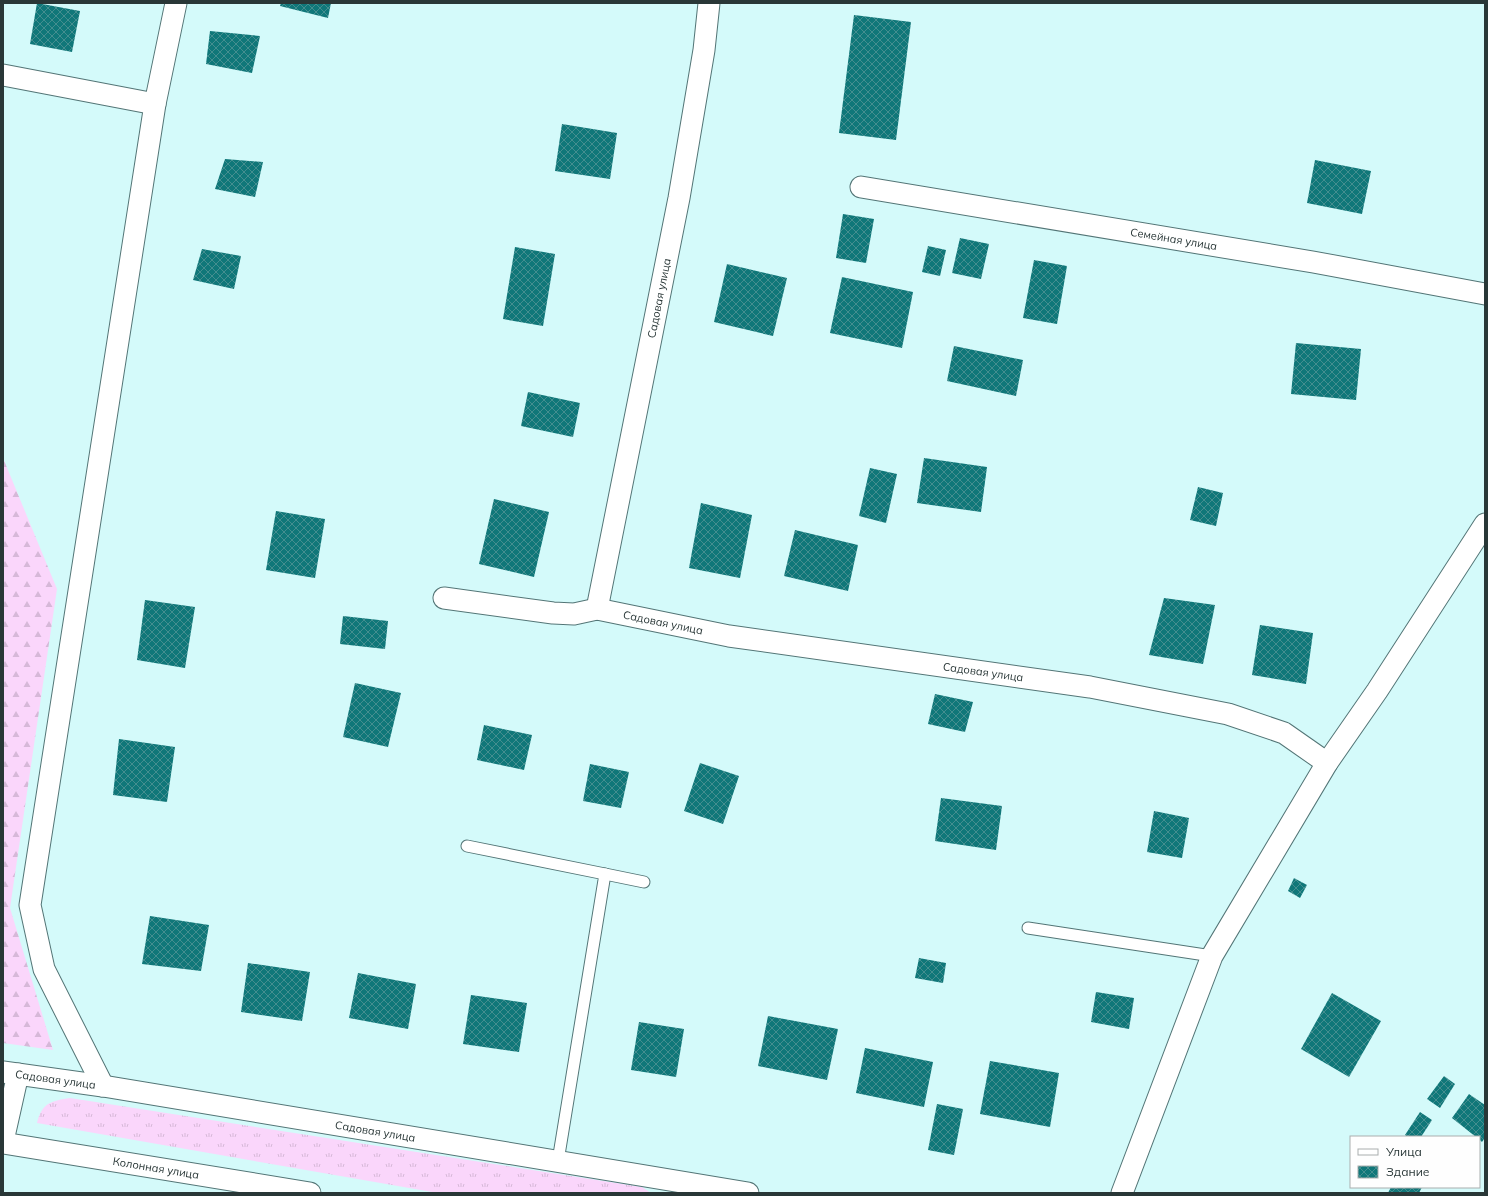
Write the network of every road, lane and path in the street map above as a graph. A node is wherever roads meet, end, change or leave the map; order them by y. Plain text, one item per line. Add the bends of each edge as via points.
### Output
1 (176, 3) edge
2 (709, 3) edge
3 (3, 74) edge
4 (155, 104) junction
5 (861, 187) dead end
6 (1485, 294) edge
7 (1485, 524) edge
8 (444, 598) dead end
9 (597, 608) junction
10 (1327, 763) junction
11 (467, 846) dead end
12 (605, 874) junction
13 (644, 882) dead end
14 (1028, 928) dead end
15 (1212, 956) junction
16 (10, 1073) edge
17 (102, 1086) junction
18 (3, 1142) edge
19 (558, 1161) junction
20 (708, 1190) edge
21 (310, 1193) edge
22 (748, 1193) edge
23 (1122, 1193) edge

1 - 4 street
2 - 9 street, Садовая улица via 704,50 679,198
3 - 4 street
4 - 17 street via 30,905 44,969
5 - 6 street, Семейная улица via 1313,262
7 - 10 street via 1377,691
8 - 9 street via 574,614
9 - 10 street, Садовая улица via 730,636 1090,687 1228,714 1284,733
10 - 15 street
11 - 12 lane
12 - 13 lane
12 - 19 lane
14 - 15 lane
15 - 23 street
16 - 17 street, Садовая улица
16 - 18 street
17 - 19 street, Садовая улица
18 - 21 street, Колонная улица
19 - 20 street, Садовая улица
20 - 22 street, Садовая улица

